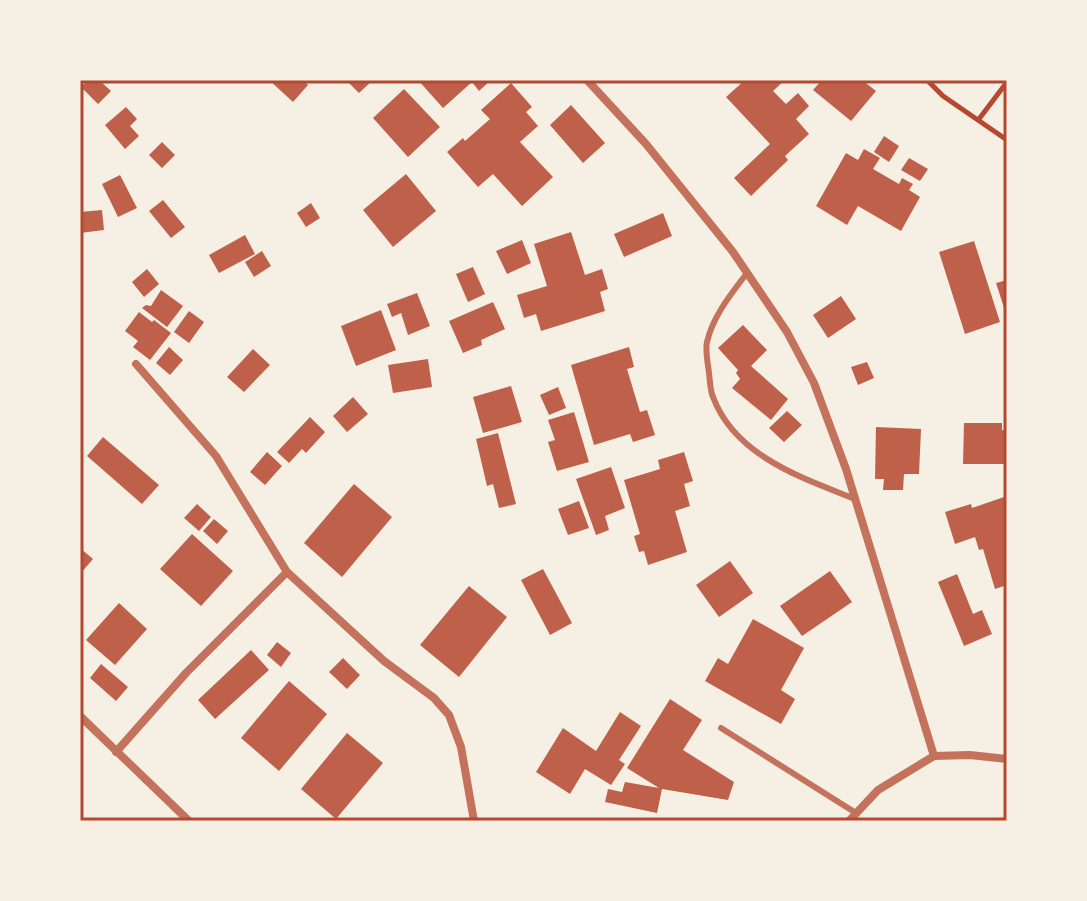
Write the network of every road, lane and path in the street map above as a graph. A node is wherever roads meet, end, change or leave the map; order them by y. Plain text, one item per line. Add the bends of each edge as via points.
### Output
1 (587, 80) edge
2 (927, 80) edge
3 (1007, 82) edge
4 (979, 119) junction
5 (1007, 140) edge
6 (747, 273) junction
7 (136, 364) dead end
8 (855, 499) junction
9 (287, 572) junction
10 (80, 716) edge
11 (721, 728) dead end
12 (116, 752) junction
13 (934, 756) junction
14 (1007, 759) edge
15 (856, 813) junction
16 (189, 821) edge
17 (474, 821) edge
18 (849, 821) edge

1 - 6 street via 646,144
2 - 4 path
3 - 4 path
4 - 5 path
6 - 8 street via 814,383
6 - 8 lane via 723,304 706,344 712,394 721,415 767,460
7 - 9 street via 216,456
8 - 13 street
9 - 12 street
9 - 17 street via 449,715 461,747
10 - 12 street
11 - 15 lane
12 - 16 street
13 - 14 street
13 - 15 street via 878,790
15 - 18 street

